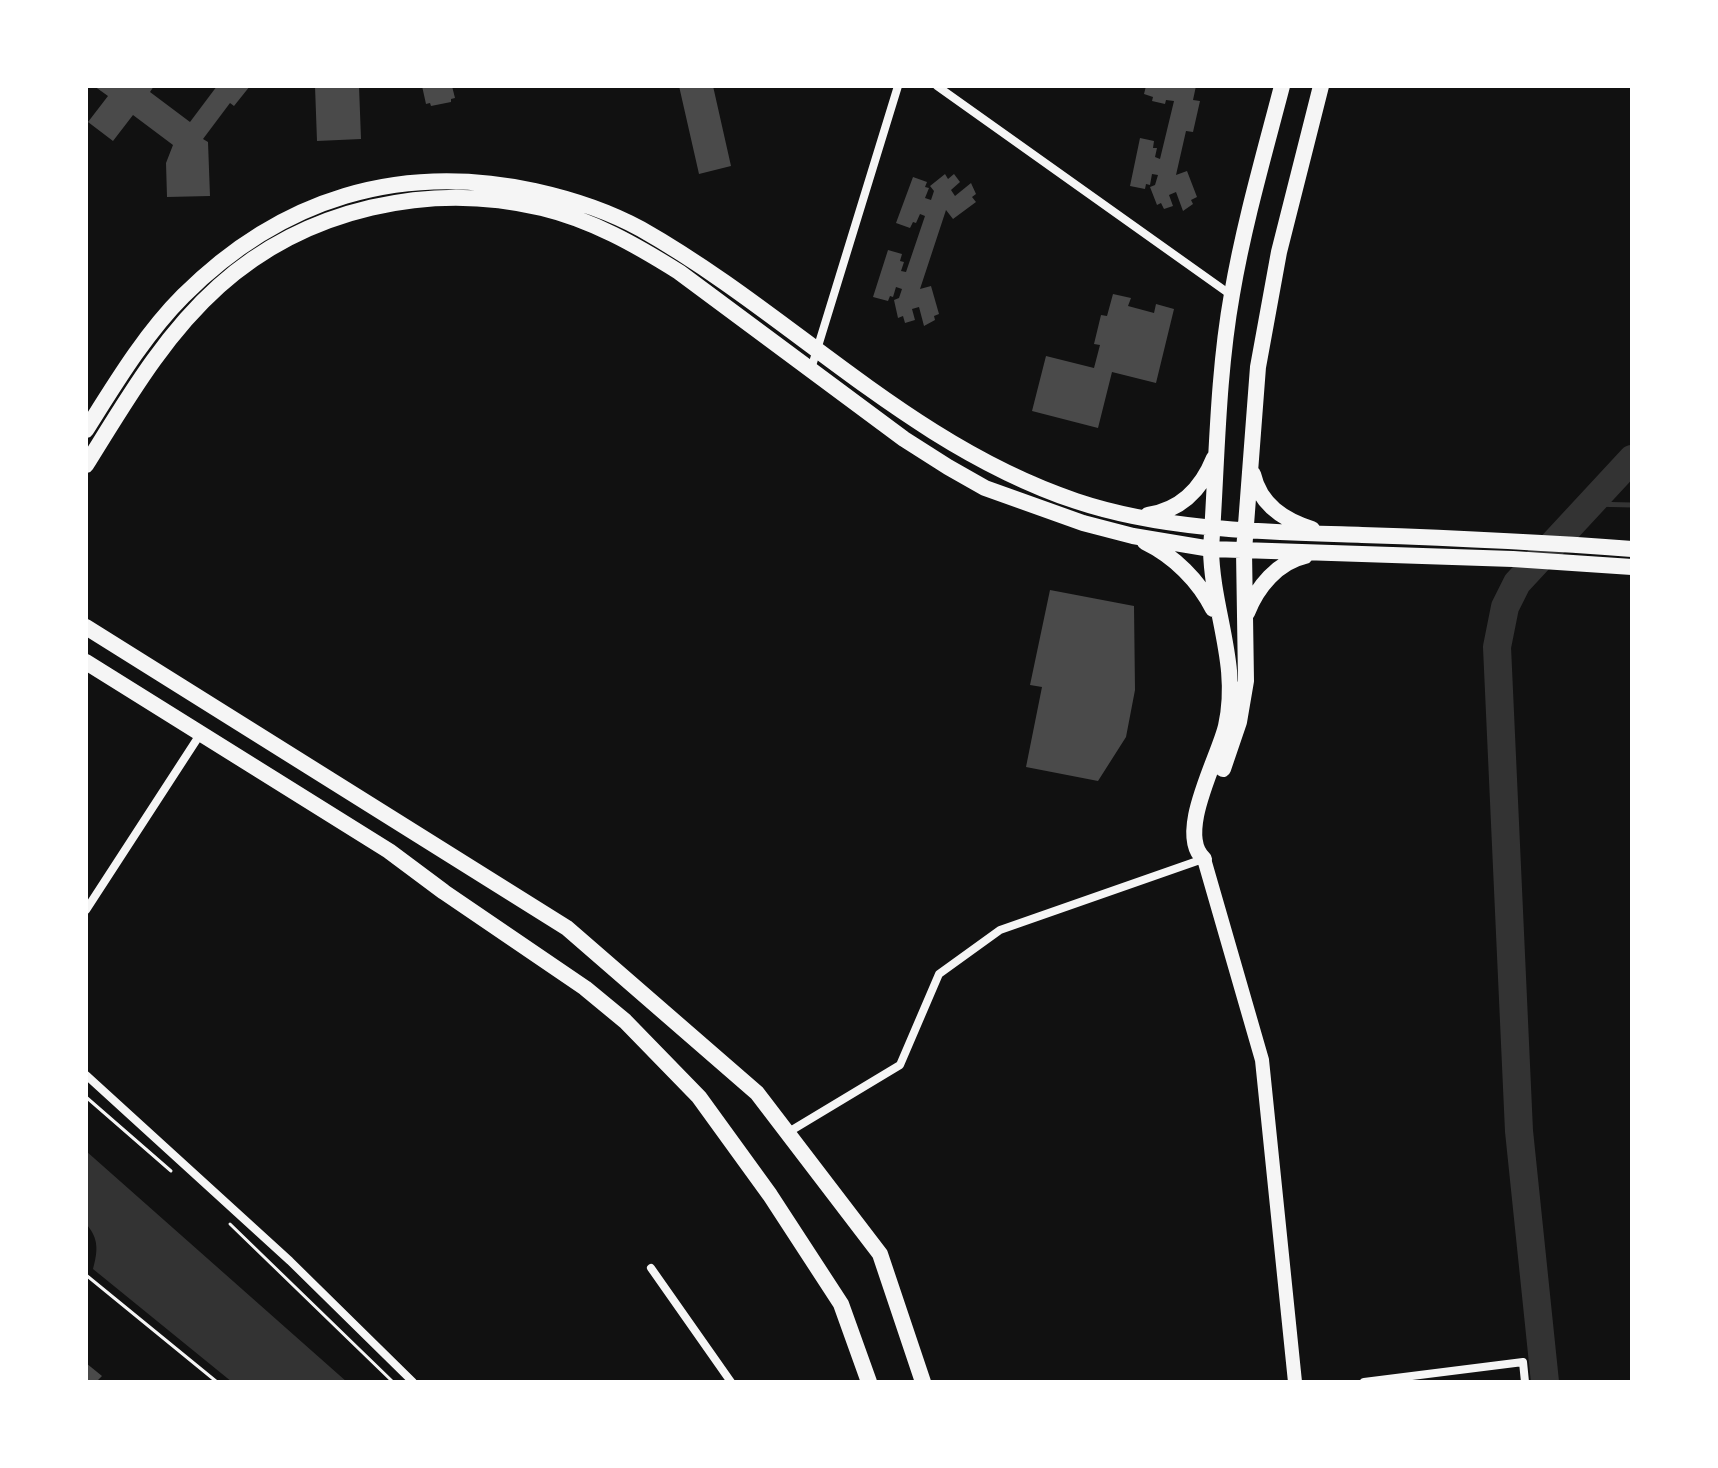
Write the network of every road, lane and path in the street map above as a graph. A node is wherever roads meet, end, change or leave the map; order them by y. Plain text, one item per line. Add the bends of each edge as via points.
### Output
1 (898, 86) edge
2 (937, 86) edge
3 (1282, 86) edge
4 (1321, 86) edge
5 (1231, 295) junction
6 (817, 350) junction
7 (810, 370) junction
8 (86, 430) edge
9 (1217, 449) junction
10 (1250, 464) junction
11 (86, 465) edge
12 (1141, 516) junction
13 (1212, 529) junction
14 (1245, 530) junction
15 (1329, 534) junction
16 (1133, 536) junction
17 (1211, 549) junction
18 (1632, 549) edge
19 (1244, 551) junction
20 (1322, 554) junction
21 (1632, 567) edge
22 (1220, 624) junction
23 (86, 627) edge
24 (1245, 634) junction
25 (86, 662) edge
26 (201, 733) junction
27 (1204, 859) junction
28 (86, 910) edge
29 (86, 1075) edge
30 (86, 1097) edge
31 (787, 1133) junction
32 (179, 1177) dead end
33 (225, 1219) dead end
34 (651, 1268) dead end
35 (86, 1275) edge
36 (217, 1382) edge
37 (393, 1382) edge
38 (413, 1382) edge
39 (731, 1382) edge
40 (869, 1382) edge
41 (923, 1382) edge
42 (1295, 1382) edge
43 (1364, 1382) edge
44 (1525, 1382) edge

1 - 6 street
2 - 5 street
3 - 5 main road
4 - 10 main road via 1279,252 1258,367
5 - 9 main road
6 - 7 street
6 - 8 main road via 669,246 610,214 513,186 412,182 336,197 303,210 235,252 181,298 151,333
6 - 12 main road via 917,423 998,470 1081,503
7 - 11 main road via 679,272 608,232 542,208 506,202 465,198 383,203 311,227 220,285 142,375
7 - 16 main road via 904,439 985,488
9 - 12 main road via 1200,485 1188,497
9 - 13 main road
10 - 14 main road
10 - 15 main road via 1262,497 1280,515
12 - 13 main road
13 - 14 main road
13 - 17 main road
14 - 15 main road
14 - 19 main road
15 - 18 main road
16 - 17 main road
16 - 22 main road via 1184,570
17 - 19 main road
17 - 22 main road
19 - 20 main road
19 - 24 main road
20 - 21 main road
20 - 24 main road via 1287,564 1263,584 1252,599
22 - 27 main road via 1232,682 1225,728 1195,820 1195,848
23 - 31 main road via 567,928 757,1093
24 - 27 main road via 1244,703 1206,816
25 - 26 main road
26 - 28 street
26 - 40 main road via 389,851 542,958 595,996 664,1058 733,1141 814,1260 841,1304
27 - 31 street via 1000,930 939,974 900,1065
27 - 42 main road via 1262,1060
29 - 38 street via 290,1261
30 - 32 path
31 - 41 main road via 880,1254
33 - 37 path
34 - 39 street
35 - 36 path
43 - 44 street via 1523,1362

